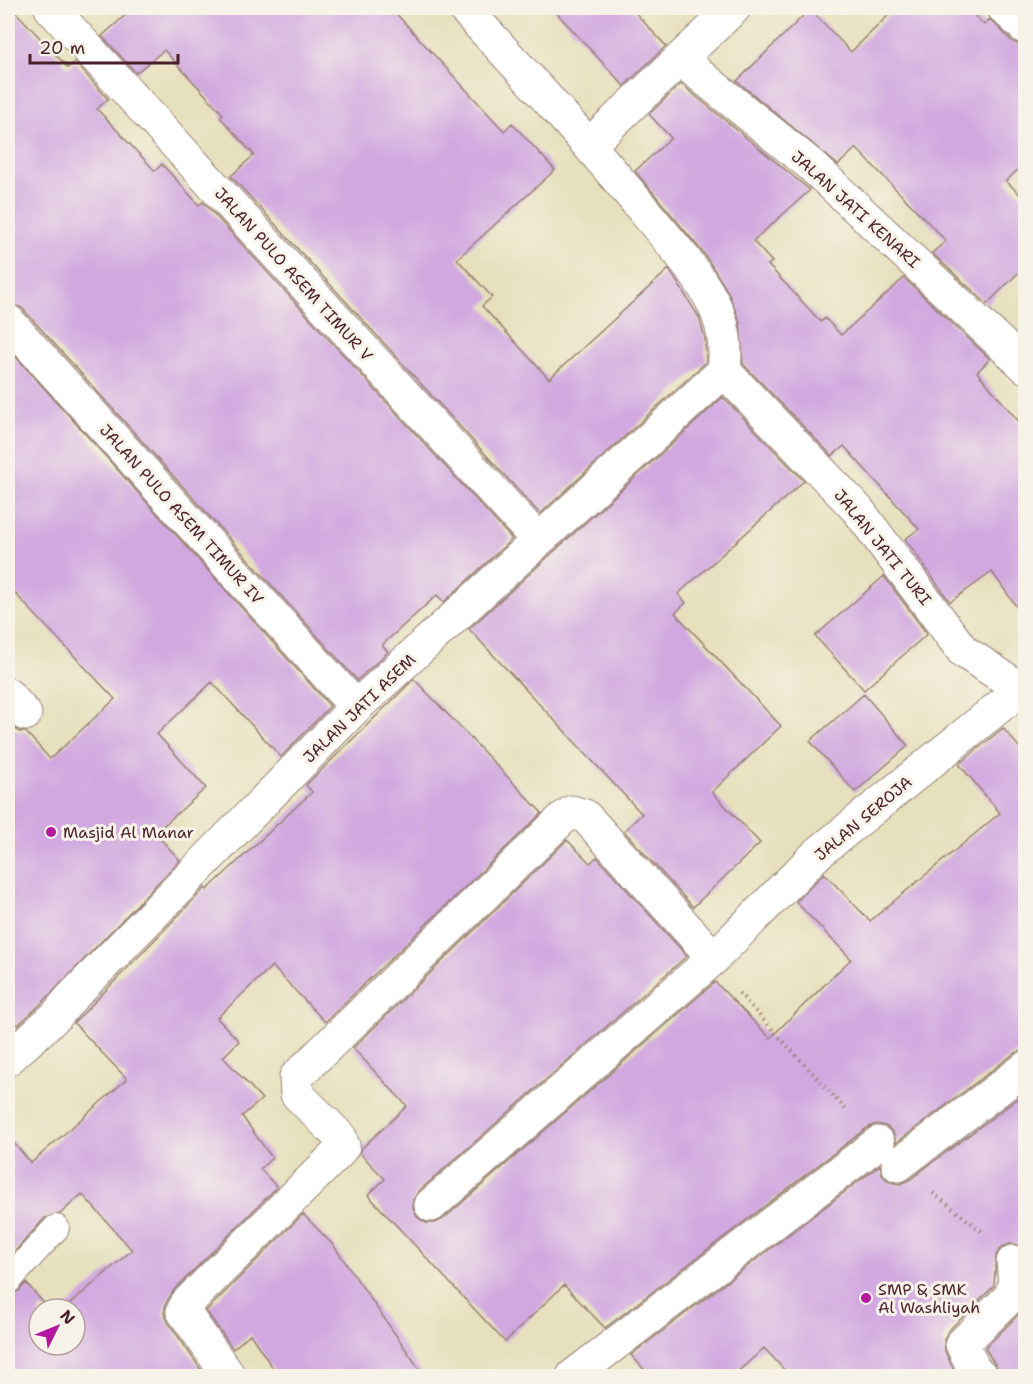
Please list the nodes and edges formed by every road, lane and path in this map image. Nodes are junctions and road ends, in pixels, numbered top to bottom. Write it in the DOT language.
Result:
graph roads {
  1 [pos="51,8"];
  2 [pos="464,8"];
  3 [pos="734,8"];
  4 [pos="1004,8"];
  5 [pos="1026,28"];
  6 [pos="680,59"];
  7 [pos="590,144"];
  8 [pos="8,321"];
  9 [pos="1026,367"];
  10 [pos="724,371"];
  11 [pos="538,540"];
  12 [pos="1023,689"];
  13 [pos="356,707"];
  14 [pos="714,958"];
  15 [pos="8,1059"];
  16 [pos="1026,1068"];
  17 [pos="431,1205"];
  18 [pos="56,1228"];
  19 [pos="1013,1262"];
  20 [pos="8,1281"];
  21 [pos="229,1377"];
  22 [pos="573,1377"];
  23 [pos="981,1377"];
  1 -- 11 [label="street, JALAN PULO ASEM TIMUR V"];
  2 -- 7 [label="street"];
  3 -- 6 [label="street"];
  4 -- 5 [label="street"];
  6 -- 7 [label="street"];
  6 -- 9 [label="street, JALAN JATI KENARI"];
  7 -- 10 [label="street"];
  8 -- 13 [label="street, JALAN PULO ASEM TIMUR IV"];
  10 -- 11 [label="street, JALAN JATI ASEM"];
  10 -- 12 [label="street, JALAN JATI TURI"];
  11 -- 13 [label="street, JALAN JATI ASEM"];
  12 -- 14 [label="street, JALAN SEROJA"];
  13 -- 15 [label="street, JALAN JATI ASEM"];
  14 -- 17 [label="street, JALAN SEROJA"];
  14 -- 21 [label="street"];
  16 -- 22 [label="street"];
  18 -- 20 [label="lane"];
  19 -- 23 [label="street"];
}
